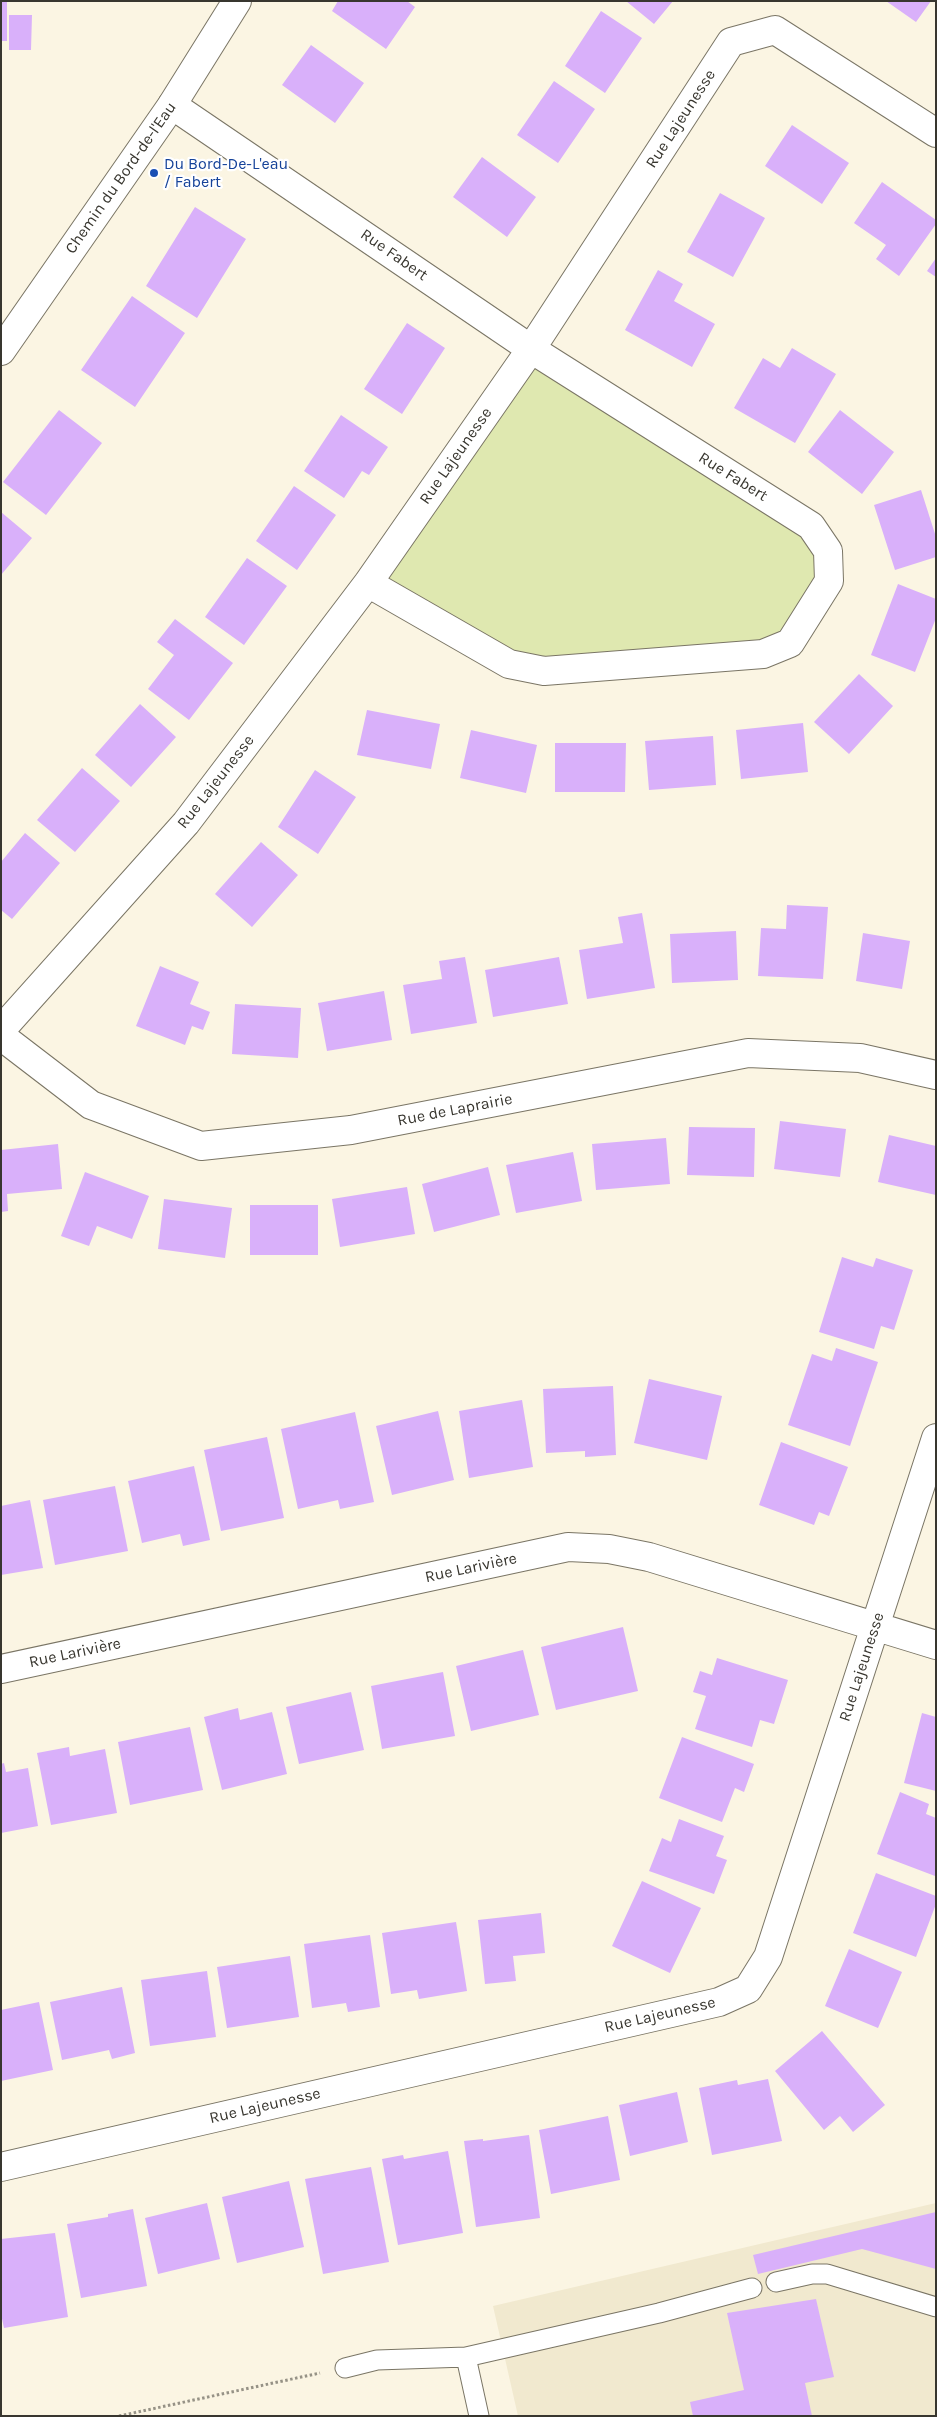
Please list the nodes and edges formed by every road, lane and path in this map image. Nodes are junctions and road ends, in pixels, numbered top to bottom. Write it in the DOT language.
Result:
graph roads {
  1 [pos="238,1"];
  2 [pos="172,105"];
  3 [pos="936,133"];
  4 [pos="531,349"];
  5 [pos="1,351"];
  6 [pos="368,582"];
  7 [pos="1,1030"];
  8 [pos="1,1036"];
  9 [pos="936,1075"];
  10 [pos="936,1438"];
  11 [pos="875,1625"];
  12 [pos="936,1645"];
  13 [pos="1,1668"];
  14 [pos="1,2167"];
  15 [pos="776,2282"];
  16 [pos="752,2288"];
  17 [pos="936,2306"];
  18 [pos="466,2357"];
  19 [pos="345,2368"];
  20 [pos="119,2416"];
  21 [pos="479,2416"];
  1 -- 2 [label="street, Chemin du Bord-de-l'Eau"];
  2 -- 4 [label="street, Rue Fabert"];
  2 -- 5 [label="street, Chemin du Bord-de-l'Eau"];
  3 -- 4 [label="street, Rue Lajeunesse"];
  4 -- 6 [label="street, Rue Lajeunesse"];
  4 -- 6 [label="street, Rue Fabert"];
  6 -- 7 [label="street, Rue Lajeunesse"];
  8 -- 9 [label="street, Rue de Laprairie"];
  10 -- 11 [label="street, Rue Lajeunesse"];
  11 -- 12 [label="street, Rue Larivière"];
  11 -- 13 [label="street, Rue Larivière"];
  11 -- 14 [label="street, Rue Lajeunesse"];
  15 -- 17 [label="lane"];
  16 -- 18 [label="lane"];
  18 -- 19 [label="lane"];
  18 -- 21 [label="lane"];
  19 -- 20 [label="path"];
}
